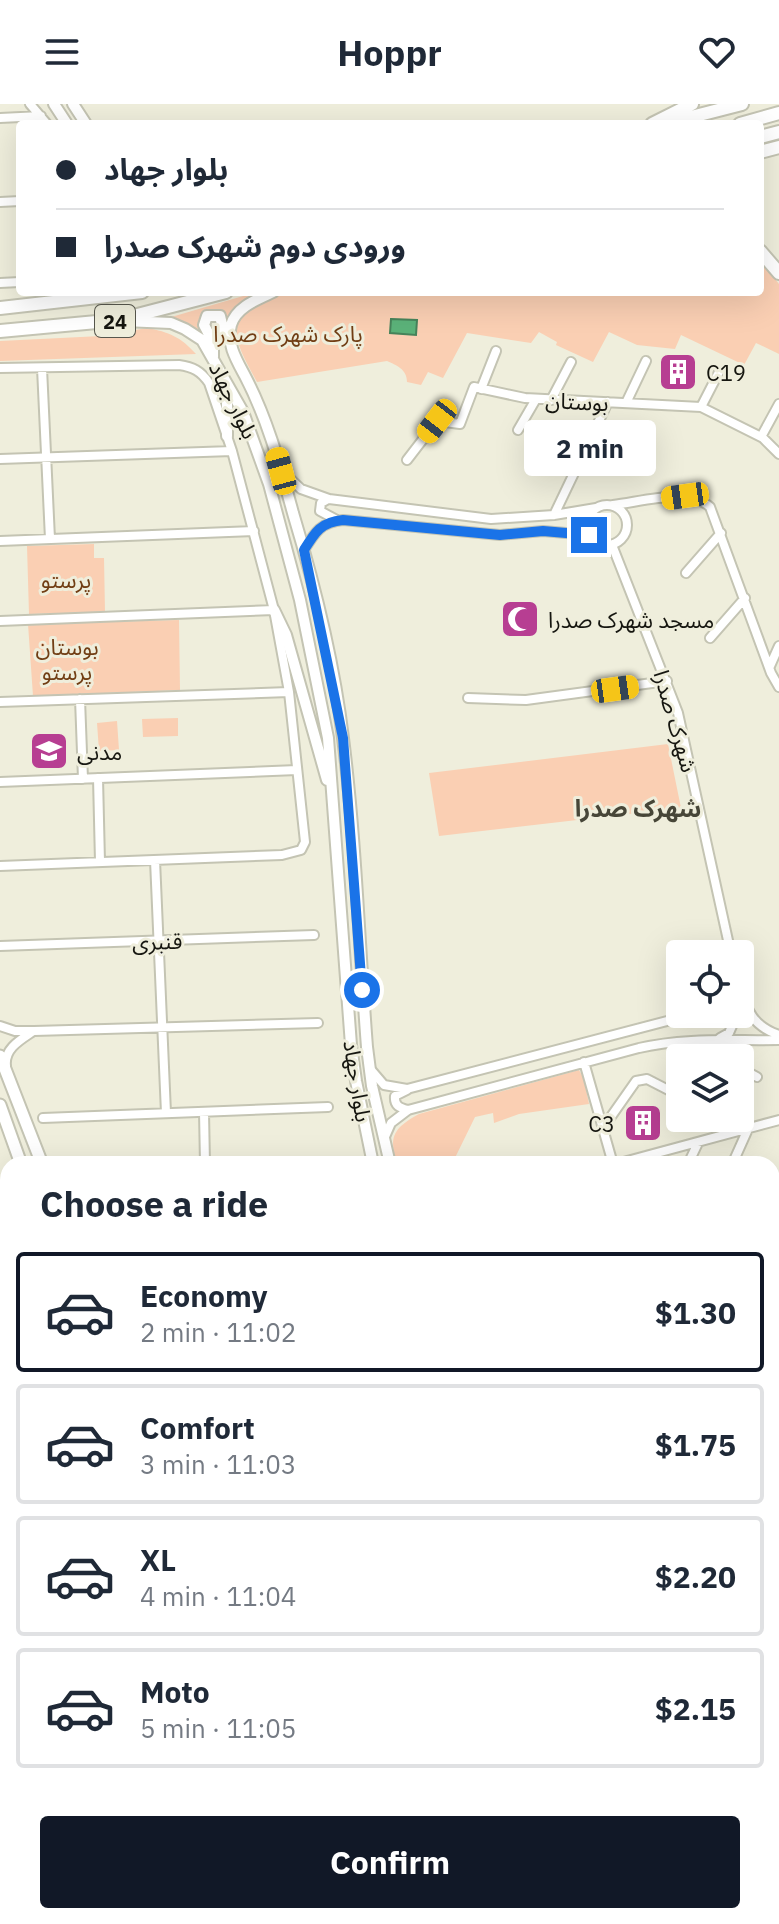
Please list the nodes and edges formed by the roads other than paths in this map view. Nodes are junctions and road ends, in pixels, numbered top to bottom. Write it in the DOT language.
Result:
graph roads {
  1 [pos="30,104"];
  2 [pos="692,104"];
  3 [pos="742,104"];
  4 [pos="779,113"];
  5 [pos="0,118"];
  6 [pos="44,120"];
  7 [pos="660,120"];
  8 [pos="680,120"];
  9 [pos="754,120"];
  10 [pos="764,256"];
  11 [pos="779,273"];
  12 [pos="102,296"];
  13 [pos="211,296"];
  14 [pos="265,296"];
  15 [pos="0,308"];
  16 [pos="118,320"];
  17 [pos="0,331"];
  18 [pos="496,351"];
  19 [pos="235,356"];
  20 [pos="213,357"];
  21 [pos="646,361"];
  22 [pos="571,362"];
  23 [pos="0,368"];
  24 [pos="42,368"];
  25 [pos="719,372"];
  26 [pos="227,384"];
  27 [pos="481,389"];
  28 [pos="536,399"];
  29 [pos="551,400"];
  30 [pos="608,402"];
  31 [pos="626,403"];
  32 [pos="779,404"];
  33 [pos="701,407"];
  34 [pos="518,430"];
  35 [pos="227,436"];
  36 [pos="761,437"];
  37 [pos="232,451"];
  38 [pos="779,454"];
  39 [pos="46,457"];
  40 [pos="0,459"];
  41 [pos="407,460"];
  42 [pos="281,471"];
  43 [pos="329,499"];
  44 [pos="613,505"];
  45 [pos="596,508"];
  46 [pos="554,515"];
  47 [pos="338,520"];
  48 [pos="254,531"];
  49 [pos="721,533"];
  50 [pos="589,535"];
  51 [pos="50,539"];
  52 [pos="0,541"];
  53 [pos="612,545"];
  54 [pos="304,550"];
  55 [pos="686,573"];
  56 [pos="745,598"];
  57 [pos="274,610"];
  58 [pos="0,621"];
  59 [pos="710,638"];
  60 [pos="779,646"];
  61 [pos="770,666"];
  62 [pos="667,681"];
  63 [pos="779,687"];
  64 [pos="289,692"];
  65 [pos="468,698"];
  66 [pos="80,699"];
  67 [pos="0,702"];
  68 [pos="297,770"];
  69 [pos="98,778"];
  70 [pos="83,779"];
  71 [pos="0,782"];
  72 [pos="334,803"];
  73 [pos="155,860"];
  74 [pos="100,862"];
  75 [pos="0,866"];
  76 [pos="314,935"];
  77 [pos="728,940"];
  78 [pos="158,941"];
  79 [pos="0,946"];
  80 [pos="666,1021"];
  81 [pos="754,1022"];
  82 [pos="318,1023"];
  83 [pos="0,1026"];
  84 [pos="162,1027"];
  85 [pos="731,1028"];
  86 [pos="34,1031"];
  87 [pos="779,1038"];
  88 [pos="720,1039"];
  89 [pos="0,1056"];
  90 [pos="584,1062"];
  91 [pos="369,1066"];
  92 [pos="7,1071"];
  93 [pos="754,1075"];
  94 [pos="757,1077"];
  95 [pos="407,1089"];
  96 [pos="666,1089"];
  97 [pos="0,1105"];
  98 [pos="328,1107"];
  99 [pos="408,1110"];
  100 [pos="204,1112"];
  101 [pos="166,1113"];
  102 [pos="43,1118"];
  103 [pos="779,1120"];
  104 [pos="754,1127"];
  105 [pos="603,1128"];
  106 [pos="737,1132"];
  107 [pos="747,1132"];
  108 [pos="384,1140"];
  109 [pos="698,1143"];
  110 [pos="18,1156"];
  111 [pos="39,1156"];
  112 [pos="205,1156"];
  113 [pos="371,1156"];
  114 [pos="388,1156"];
  115 [pos="612,1156"];
  116 [pos="655,1156"];
  117 [pos="692,1156"];
  118 [pos="736,1156"];
  1 -- 6 [label="street"];
  2 -- 7 [label="highway"];
  3 -- 8 [label="highway"];
  4 -- 9 [label="highway"];
  5 -- 6 [label="street"];
  10 -- 11 [label="highway"];
  12 -- 15 [label="highway, 24"];
  13 -- 16 [label="highway, 24"];
  14 -- 19 [label="street, بلوار جهاد"];
  16 -- 17 [label="highway, 24"];
  16 -- 20 [label="street, بلوار جهاد"];
  18 -- 27 [label="street"];
  19 -- 20 [label="street"];
  19 -- 42 [label="street, بلوار جهاد"];
  20 -- 26 [label="street, بلوار جهاد"];
  21 -- 31 [label="street"];
  22 -- 29 [label="street"];
  23 -- 24 [label="street"];
  24 -- 35 [label="street"];
  24 -- 39 [label="street"];
  25 -- 33 [label="street"];
  26 -- 35 [label="street"];
  26 -- 72 [label="street, بلوار جهاد"];
  27 -- 28 [label="street, بوستان"];
  27 -- 41 [label="street"];
  28 -- 29 [label="street, بوستان"];
  28 -- 34 [label="street"];
  29 -- 30 [label="street, بوستان"];
  30 -- 31 [label="street, بوستان"];
  30 -- 46 [label="street"];
  31 -- 33 [label="street, بوستان"];
  32 -- 36 [label="street"];
  33 -- 36 [label="street, بوستان"];
  35 -- 37 [label="street"];
  36 -- 38 [label="street, بوستان"];
  37 -- 39 [label="street"];
  37 -- 48 [label="street"];
  39 -- 40 [label="street"];
  39 -- 51 [label="street"];
  42 -- 43 [label="street"];
  42 -- 54 [label="street, بلوار جهاد"];
  43 -- 46 [label="street"];
  43 -- 47 [label="street"];
  44 -- 45 [label="street"];
  44 -- 49 [label="street"];
  44 -- 53 [label="street"];
  45 -- 46 [label="street"];
  45 -- 50 [label="street"];
  47 -- 50 [label="street"];
  47 -- 54 [label="street"];
  48 -- 51 [label="street"];
  48 -- 57 [label="street"];
  49 -- 55 [label="street"];
  49 -- 56 [label="street"];
  50 -- 53 [label="street"];
  51 -- 52 [label="street"];
  53 -- 62 [label="street, شهرک صدرا"];
  54 -- 91 [label="street, بلوار جهاد"];
  56 -- 59 [label="street"];
  56 -- 61 [label="street"];
  57 -- 58 [label="street"];
  57 -- 64 [label="street"];
  57 -- 72 [label="street"];
  60 -- 61 [label="street"];
  61 -- 63 [label="street"];
  62 -- 65 [label="street"];
  62 -- 77 [label="street, شهرک صدرا"];
  64 -- 66 [label="street"];
  64 -- 68 [label="street"];
  66 -- 67 [label="street"];
  66 -- 70 [label="street"];
  68 -- 69 [label="street"];
  68 -- 73 [label="street"];
  69 -- 70 [label="street"];
  69 -- 74 [label="street"];
  70 -- 71 [label="street"];
  72 -- 113 [label="street, بلوار جهاد"];
  73 -- 74 [label="street"];
  73 -- 78 [label="street"];
  74 -- 75 [label="street"];
  76 -- 78 [label="street, قنبری"];
  78 -- 79 [label="street, قنبری"];
  78 -- 84 [label="street"];
  80 -- 95 [label="street"];
  81 -- 87 [label="street"];
  82 -- 84 [label="street"];
  83 -- 86 [label="street"];
  84 -- 86 [label="street"];
  84 -- 101 [label="street"];
  85 -- 88 [label="street"];
  86 -- 92 [label="street"];
  87 -- 88 [label="street"];
  88 -- 90 [label="street"];
  89 -- 92 [label="main road"];
  90 -- 99 [label="street"];
  90 -- 105 [label="street"];
  91 -- 95 [label="street"];
  91 -- 108 [label="street, بلوار جهاد"];
  92 -- 111 [label="main road"];
  93 -- 94 [label="street"];
  95 -- 99 [label="street"];
  96 -- 105 [label="street"];
  97 -- 110 [label="main road"];
  98 -- 100 [label="street"];
  99 -- 108 [label="street"];
  100 -- 101 [label="street"];
  100 -- 112 [label="street"];
  101 -- 102 [label="street"];
  103 -- 104 [label="street"];
  105 -- 115 [label="street"];
  106 -- 109 [label="street"];
  107 -- 118 [label="street"];
  108 -- 114 [label="street, بلوار جهاد"];
  109 -- 116 [label="street"];
  109 -- 117 [label="street"];
}
